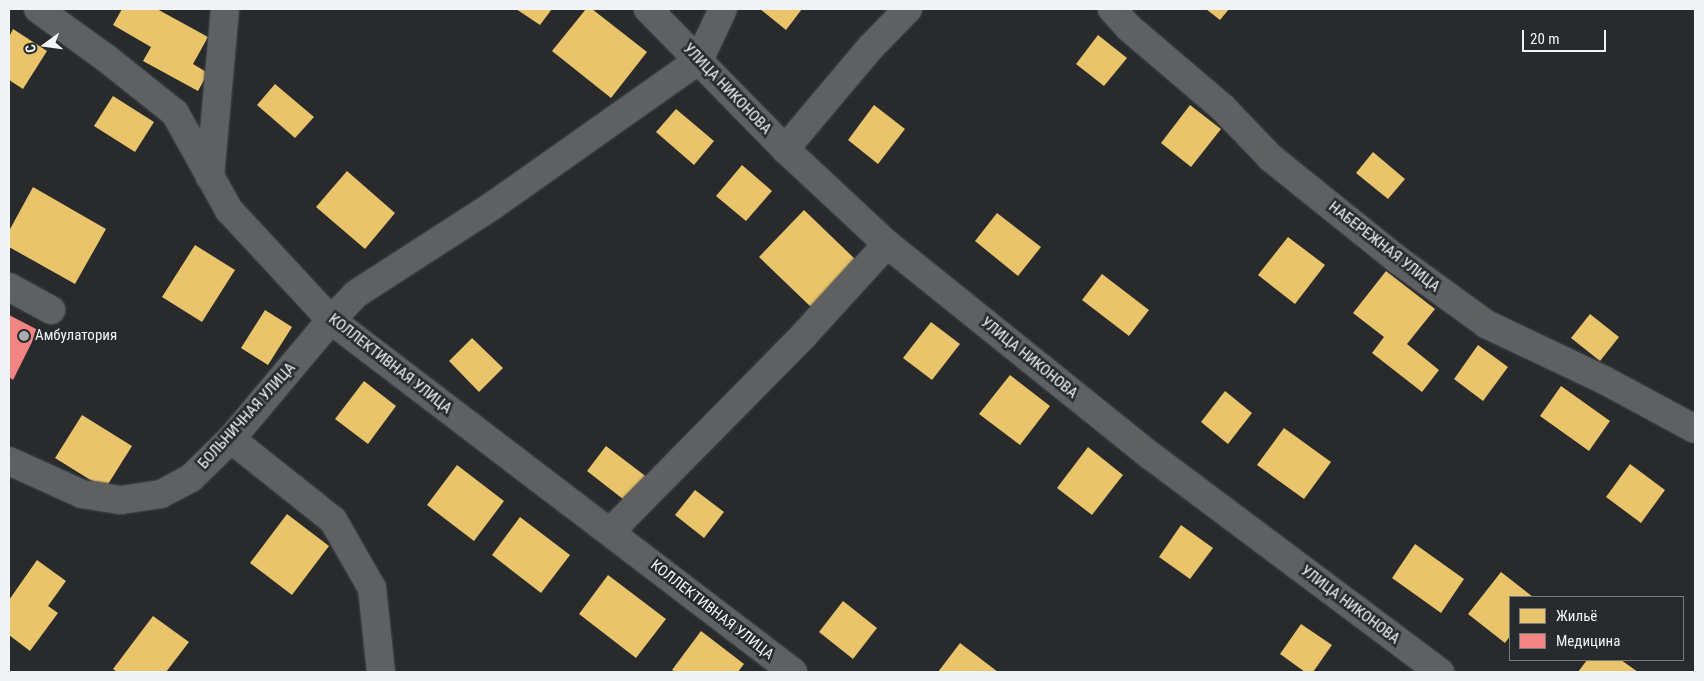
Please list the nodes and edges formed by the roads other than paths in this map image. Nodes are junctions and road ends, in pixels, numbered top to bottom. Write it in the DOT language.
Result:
graph roads {
  1 [pos="38,9"];
  2 [pos="225,9"];
  3 [pos="648,9"];
  4 [pos="723,9"];
  5 [pos="908,9"];
  6 [pos="1112,9"];
  7 [pos="699,60"];
  8 [pos="785,149"];
  9 [pos="210,177"];
  10 [pos="886,244"];
  11 [pos="9,287"];
  12 [pos="52,310"];
  13 [pos="331,320"];
  14 [pos="1695,430"];
  15 [pos="231,438"];
  16 [pos="9,462"];
  17 [pos="611,531"];
  18 [pos="381,672"];
  19 [pos="793,672"];
  20 [pos="1440,672"];
  1 -- 9 [label="street, КОЛЛЕКТИВНАЯ УЛИЦА"];
  2 -- 9 [label="street"];
  3 -- 7 [label="street, УЛИЦА НИКОНОВА"];
  4 -- 7 [label="street"];
  5 -- 8 [label="street"];
  6 -- 14 [label="street, НАБЕРЕЖНАЯ УЛИЦА"];
  7 -- 8 [label="street, УЛИЦА НИКОНОВА"];
  7 -- 13 [label="street, БОЛЬНИЧНАЯ УЛИЦА"];
  8 -- 10 [label="street, УЛИЦА НИКОНОВА"];
  9 -- 13 [label="street, КОЛЛЕКТИВНАЯ УЛИЦА"];
  10 -- 17 [label="street"];
  10 -- 20 [label="street, УЛИЦА НИКОНОВА"];
  11 -- 12 [label="street"];
  13 -- 15 [label="street, БОЛЬНИЧНАЯ УЛИЦА"];
  13 -- 17 [label="street, КОЛЛЕКТИВНАЯ УЛИЦА"];
  15 -- 16 [label="street, БОЛЬНИЧНАЯ УЛИЦА"];
  15 -- 18 [label="street"];
  17 -- 19 [label="street, КОЛЛЕКТИВНАЯ УЛИЦА"];
}
